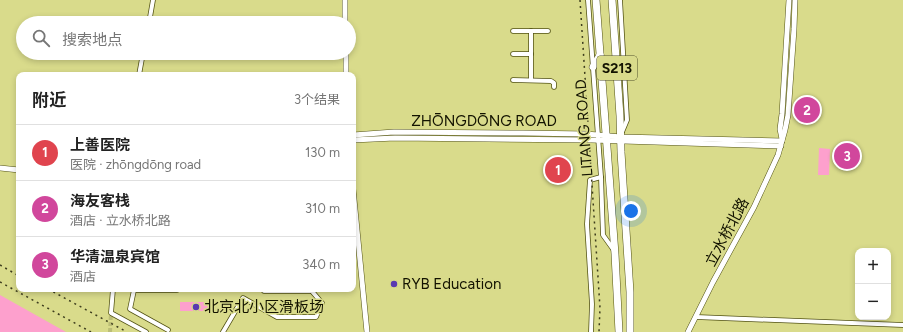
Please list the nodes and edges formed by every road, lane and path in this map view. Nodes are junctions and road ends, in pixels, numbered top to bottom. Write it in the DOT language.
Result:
graph roads {
  1 [pos="153,0"];
  2 [pos="345,0"];
  3 [pos="588,0"];
  4 [pos="596,0"];
  5 [pos="612,0"];
  6 [pos="620,0"];
  7 [pos="789,0"];
  8 [pos="795,0"];
  9 [pos="150,16"];
  10 [pos="345,16"];
  11 [pos="513,31"];
  12 [pos="531,31"];
  13 [pos="548,31"];
  14 [pos="513,54"];
  15 [pos="531,54"];
  16 [pos="600,55"];
  17 [pos="142,60"];
  18 [pos="346,60"];
  19 [pos="593,67"];
  20 [pos="140,72"];
  21 [pos="346,72"];
  22 [pos="513,80"];
  23 [pos="531,80"];
  24 [pos="554,87"];
  25 [pos="356,135"];
  26 [pos="598,137"];
  27 [pos="606,137"];
  28 [pos="621,139"];
  29 [pos="356,140"];
  30 [pos="781,144"];
  31 [pos="0,168"];
  32 [pos="16,170"];
  33 [pos="601,178"];
  34 [pos="356,220"];
  35 [pos="614,251"];
  36 [pos="113,292"];
  37 [pos="134,292"];
  38 [pos="313,292"];
  39 [pos="696,317"];
  40 [pos="903,325"];
  41 [pos="167,331"];
  42 [pos="146,332"];
  43 [pos="173,332"];
  44 [pos="223,332"];
  45 [pos="367,332"];
  46 [pos="590,332"];
  47 [pos="618,332"];
  48 [pos="630,332"];
  49 [pos="688,332"];
  1 -- 9 [label="street"];
  2 -- 10 [label="street"];
  3 -- 19 [label="street, LITANG ROAD / S213"];
  4 -- 16 [label="main road, LITANG ROAD / S213"];
  5 -- 28 [label="main road, S213"];
  6 -- 28 [label="street, S213"];
  7 -- 30 [label="street, 立水桥北路"];
  8 -- 30 [label="street, 立水桥北路"];
  11 -- 12 [label="street"];
  12 -- 13 [label="street"];
  12 -- 15 [label="street"];
  14 -- 15 [label="street"];
  15 -- 23 [label="street"];
  16 -- 19 [label="main road"];
  16 -- 27 [label="main road, LITANG ROAD / S213"];
  17 -- 20 [label="street"];
  18 -- 21 [label="street"];
  19 -- 26 [label="street, LITANG ROAD / S213"];
  22 -- 23 [label="street"];
  23 -- 24 [label="street"];
  25 -- 26 [label="street, ZHŌNGDŌNG ROAD"];
  26 -- 27 [label="street, ZHŌNGDŌNG ROAD"];
  26 -- 29 [label="street, ZHŌNGDŌNG ROAD"];
  26 -- 33 [label="street, LITANG ROAD / S213"];
  27 -- 28 [label="street, ZHŌNGDŌNG ROAD"];
  27 -- 35 [label="main road, LITANG ROAD / S213"];
  28 -- 30 [label="street, ZHŌNGDŌNG ROAD"];
  28 -- 48 [label="main road, S213"];
  30 -- 39 [label="street, 立水桥北路"];
  31 -- 32 [label="street"];
  33 -- 35 [label="street, LITANG ROAD / S213"];
  33 -- 46 [label="street"];
  34 -- 45 [label="street"];
  35 -- 47 [label="main road, LITANG ROAD / S213"];
  36 -- 42 [label="street"];
  37 -- 41 [label="street"];
  38 -- 44 [label="street"];
  39 -- 40 [label="street"];
  39 -- 49 [label="street, 立水桥北路"];
  41 -- 43 [label="street"];
}
